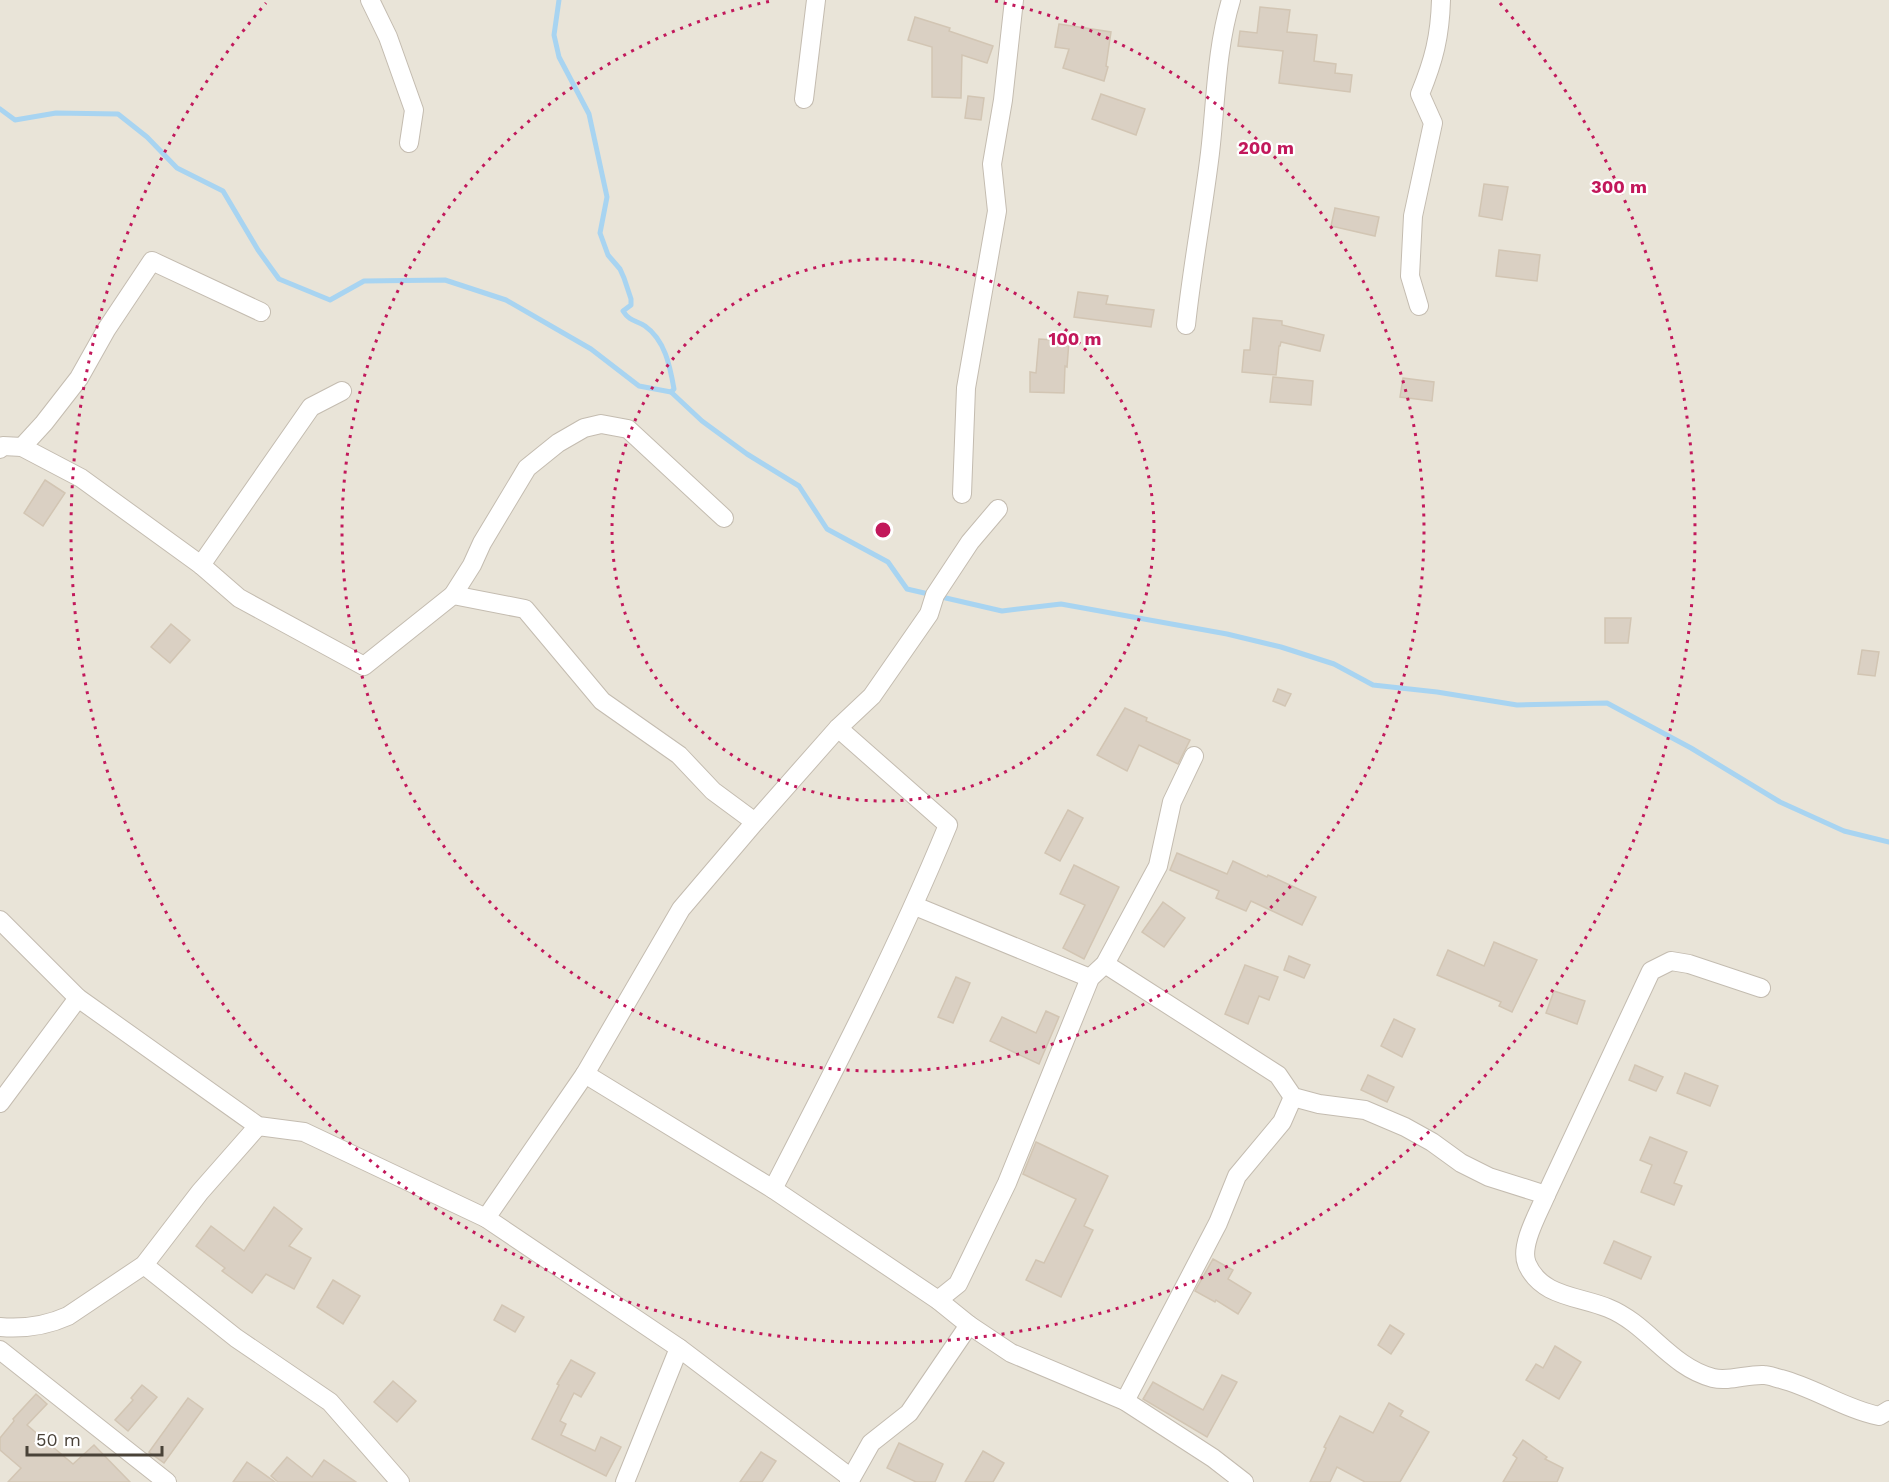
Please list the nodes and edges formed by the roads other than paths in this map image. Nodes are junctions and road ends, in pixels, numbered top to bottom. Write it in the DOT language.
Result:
graph roads {
  1 [pos="370,0"];
  2 [pos="816,0"];
  3 [pos="1014,0"];
  4 [pos="1231,0"];
  5 [pos="1441,0"];
  6 [pos="804,99"];
  7 [pos="409,143"];
  8 [pos="1419,306"];
  9 [pos="261,312"];
  10 [pos="1186,325"];
  11 [pos="342,391"];
  12 [pos="22,447"];
  13 [pos="0,449"];
  14 [pos="962,494"];
  15 [pos="998,509"];
  16 [pos="724,518"];
  17 [pos="201,565"];
  18 [pos="453,596"];
  19 [pos="838,728"];
  20 [pos="1194,756"];
  21 [pos="754,822"];
  22 [pos="915,906"];
  23 [pos="0,920"];
  24 [pos="1105,964"];
  25 [pos="1090,978"];
  26 [pos="1761,988"];
  27 [pos="78,998"];
  28 [pos="585,1074"];
  29 [pos="1293,1097"];
  30 [pos="0,1103"];
  31 [pos="258,1126"];
  32 [pos="773,1189"];
  33 [pos="1546,1195"];
  34 [pos="486,1218"];
  35 [pos="144,1265"];
  36 [pos="938,1300"];
  37 [pos="969,1325"];
  38 [pos="0,1328"];
  39 [pos="679,1348"];
  40 [pos="0,1350"];
  41 [pos="1125,1401"];
  42 [pos="1889,1410"];
  43 [pos="850,1480"];
  44 [pos="167,1482"];
  45 [pos="400,1482"];
  46 [pos="625,1482"];
  47 [pos="1244,1482"];
  1 -- 7 [label="street"];
  2 -- 6 [label="street"];
  3 -- 14 [label="street"];
  4 -- 10 [label="street"];
  5 -- 8 [label="street"];
  9 -- 12 [label="street"];
  11 -- 17 [label="street"];
  12 -- 13 [label="street"];
  12 -- 17 [label="street"];
  15 -- 19 [label="street"];
  16 -- 18 [label="street"];
  17 -- 18 [label="street"];
  18 -- 21 [label="street"];
  19 -- 21 [label="street"];
  19 -- 22 [label="street"];
  20 -- 24 [label="street"];
  21 -- 28 [label="street"];
  22 -- 25 [label="street"];
  22 -- 32 [label="street"];
  23 -- 27 [label="street"];
  24 -- 25 [label="street"];
  24 -- 29 [label="street"];
  25 -- 36 [label="street"];
  26 -- 33 [label="street"];
  27 -- 30 [label="street"];
  27 -- 31 [label="street"];
  28 -- 32 [label="street"];
  28 -- 34 [label="street"];
  29 -- 33 [label="street"];
  29 -- 41 [label="street"];
  31 -- 34 [label="street"];
  31 -- 35 [label="street"];
  32 -- 36 [label="street"];
  33 -- 42 [label="street"];
  34 -- 39 [label="street"];
  35 -- 38 [label="street"];
  35 -- 45 [label="street"];
  36 -- 37 [label="street"];
  37 -- 41 [label="street"];
  37 -- 43 [label="street"];
  39 -- 43 [label="street"];
  39 -- 46 [label="street"];
  40 -- 44 [label="street"];
  41 -- 47 [label="street"];
}
